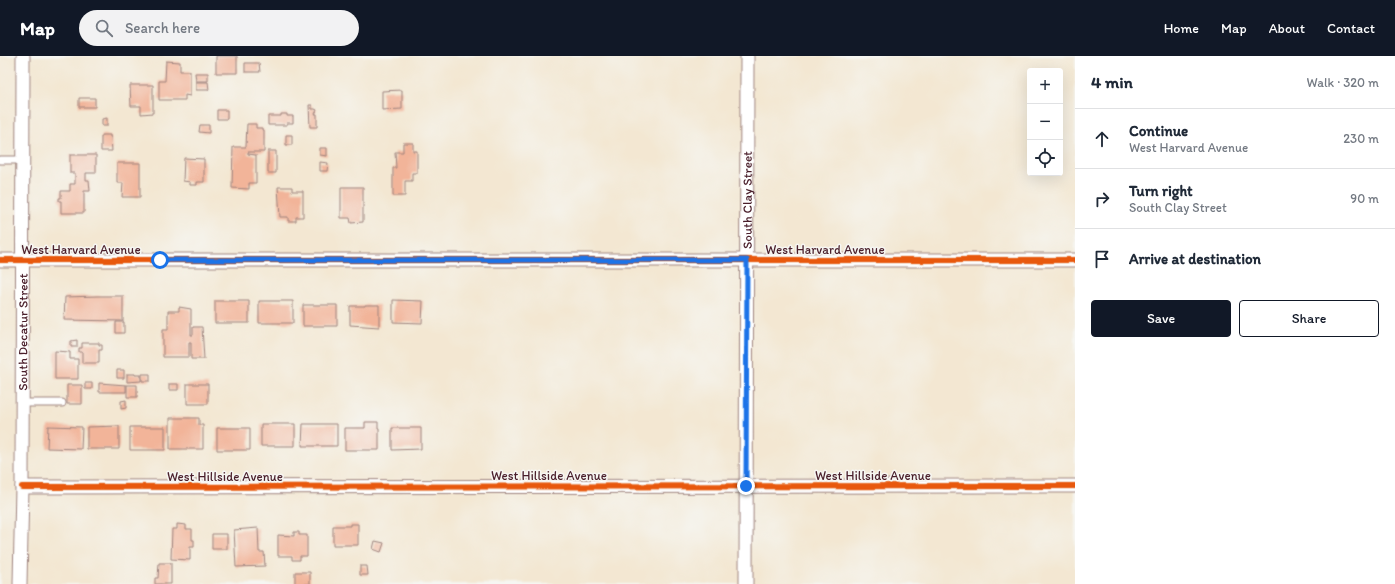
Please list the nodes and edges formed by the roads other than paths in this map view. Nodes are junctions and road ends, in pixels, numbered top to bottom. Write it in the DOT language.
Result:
graph roads {
  1 [pos="23,56"];
  2 [pos="747,56"];
  3 [pos="0,160"];
  4 [pos="23,160"];
  5 [pos="0,260"];
  6 [pos="23,260"];
  7 [pos="747,260"];
  8 [pos="1075,260"];
  9 [pos="23,403"];
  10 [pos="62,403"];
  11 [pos="746,486"];
  12 [pos="1075,486"];
  13 [pos="22,487"];
  14 [pos="20,584"];
  15 [pos="746,584"];
  1 -- 4 [label="street, South Decatur Street"];
  2 -- 7 [label="street, South Clay Street"];
  3 -- 4 [label="lane"];
  4 -- 6 [label="street, South Decatur Street"];
  5 -- 6 [label="street, West Harvard Avenue"];
  6 -- 7 [label="street, West Harvard Avenue"];
  6 -- 9 [label="street, South Decatur Street"];
  7 -- 8 [label="street, West Harvard Avenue"];
  7 -- 11 [label="street, South Clay Street"];
  9 -- 10 [label="lane"];
  9 -- 13 [label="street, South Decatur Street"];
  11 -- 12 [label="street, West Hillside Avenue"];
  11 -- 13 [label="street, West Hillside Avenue"];
  11 -- 15 [label="street, South Clay Street"];
  13 -- 14 [label="street, South Decatur Street"];
}
